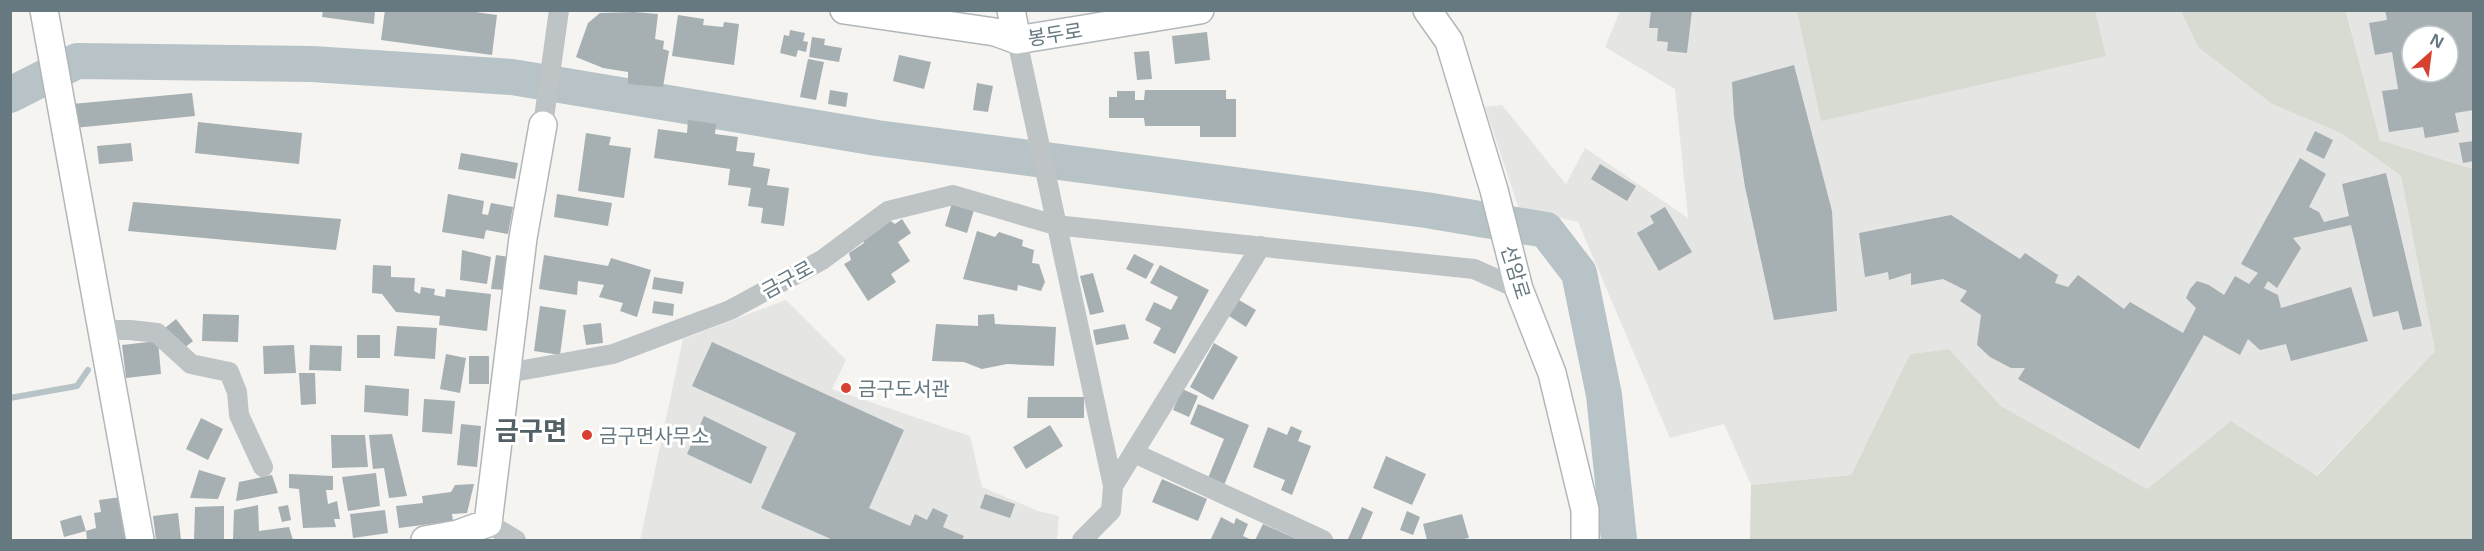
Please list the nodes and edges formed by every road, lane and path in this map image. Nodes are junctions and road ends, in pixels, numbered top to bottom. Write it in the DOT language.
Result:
graph roads {
  1 [pos="559,10"];
  2 [pos="844,10"];
  3 [pos="1011,10"];
  4 [pos="1200,10"];
  5 [pos="1427,10"];
  6 [pos="46,23"];
  7 [pos="1017,40"];
  8 [pos="543,125"];
  9 [pos="1055,219"];
  10 [pos="1261,246"];
  11 [pos="1517,279"];
  12 [pos="103,330"];
  13 [pos="508,373"];
  14 [pos="1134,453"];
  15 [pos="263,467"];
  16 [pos="1113,486"];
  17 [pos="488,523"];
  18 [pos="140,540"];
  19 [pos="424,540"];
  20 [pos="516,540"];
  21 [pos="1082,540"];
  22 [pos="1323,540"];
  23 [pos="1585,540"];
  1 -- 8 [label="street"];
  2 -- 7 [label="street"];
  3 -- 7 [label="street"];
  4 -- 7 [label="street, 봉두로"];
  5 -- 11 [label="street, 선암로"];
  6 -- 12 [label="street"];
  7 -- 9 [label="street"];
  8 -- 13 [label="street"];
  9 -- 10 [label="street, 금구로"];
  9 -- 13 [label="street, 금구로"];
  9 -- 16 [label="street"];
  10 -- 11 [label="street, 금구로"];
  10 -- 14 [label="street"];
  11 -- 23 [label="street, 선암로"];
  12 -- 15 [label="street"];
  12 -- 18 [label="street"];
  13 -- 17 [label="street"];
  14 -- 16 [label="street"];
  14 -- 22 [label="street"];
  16 -- 21 [label="street"];
  17 -- 19 [label="street"];
  17 -- 20 [label="street"];
}
